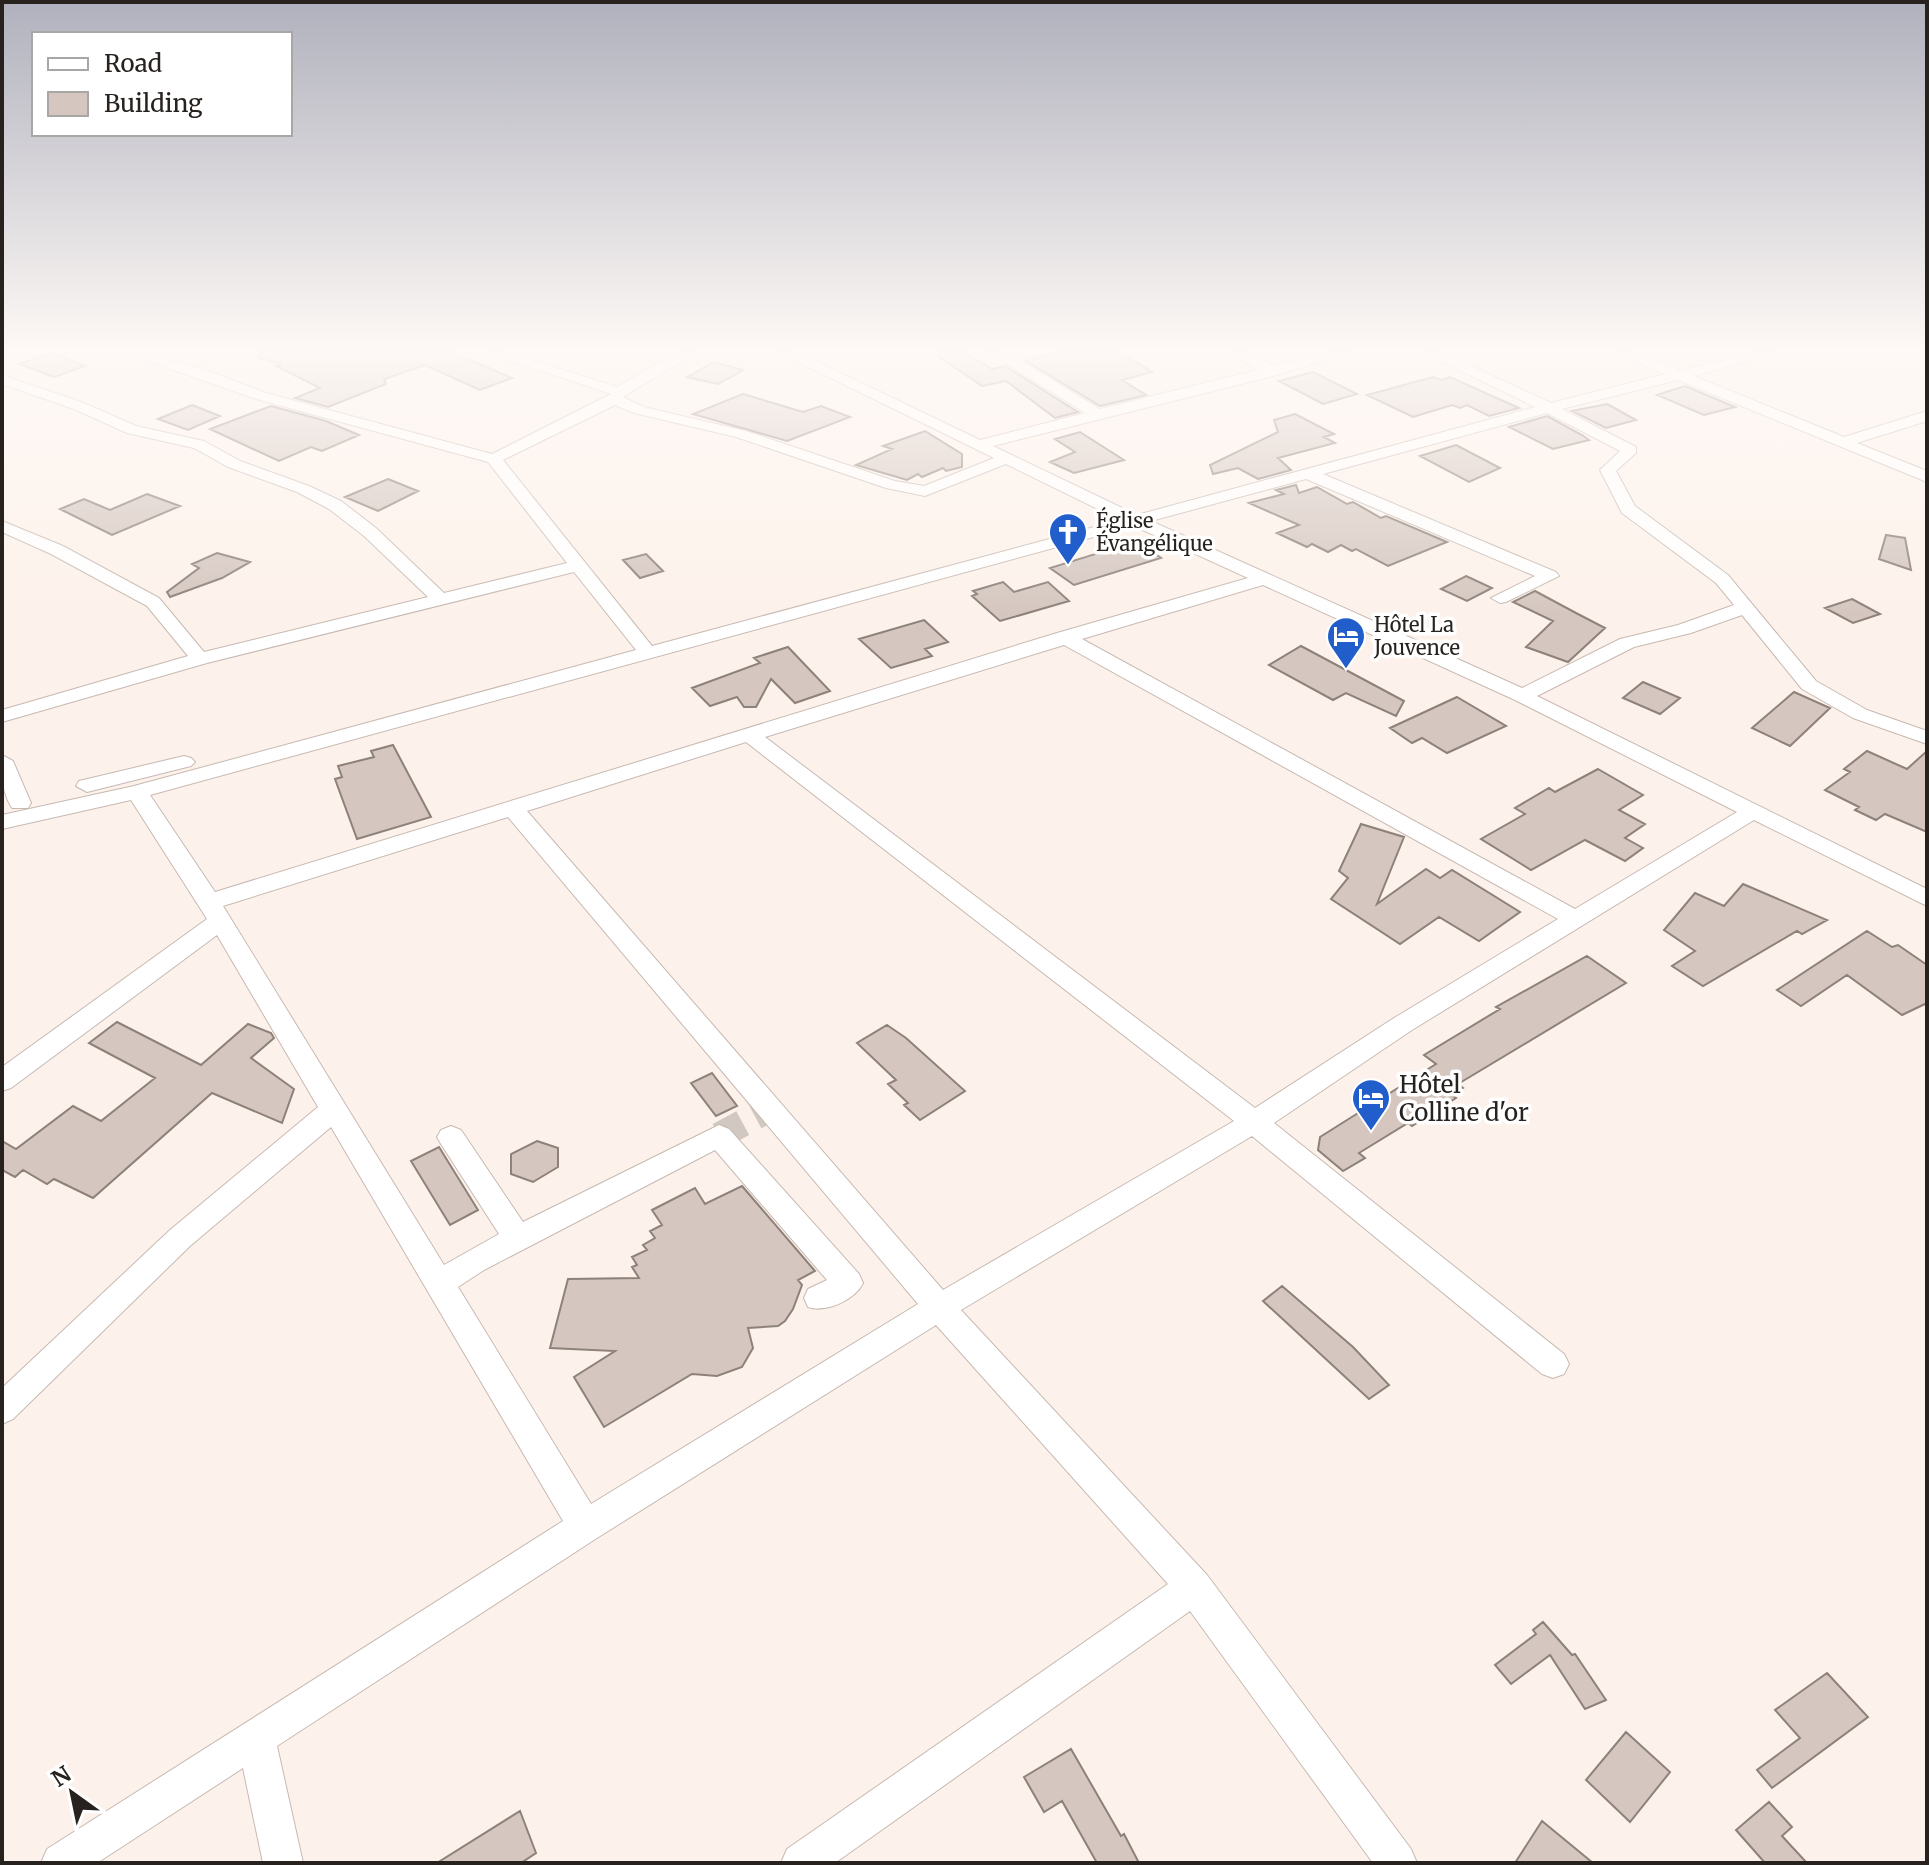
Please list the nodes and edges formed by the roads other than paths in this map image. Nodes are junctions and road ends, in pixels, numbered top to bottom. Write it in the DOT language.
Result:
graph roads {
  1 [pos="175,439"];
  2 [pos="420,439"];
  3 [pos="533,439"];
  4 [pos="756,439"];
  5 [pos="966,439"];
  6 [pos="1001,439"];
  7 [pos="1439,439"];
  8 [pos="1609,439"];
  9 [pos="1837,439"];
  10 [pos="1853,439"];
  11 [pos="1844,442"];
  12 [pos="978,445"];
  13 [pos="494,459"];
  14 [pos="1006,459"];
  15 [pos="1311,475"];
  16 [pos="1927,477"];
  17 [pos="1125,515"];
  18 [pos="2,526"];
  19 [pos="576,566"];
  20 [pos="1264,579"];
  21 [pos="1500,598"];
  22 [pos="440,599"];
  23 [pos="1746,607"];
  24 [pos="1064,637"];
  25 [pos="643,647"];
  26 [pos="200,659"];
  27 [pos="1522,696"];
  28 [pos="2,716"];
  29 [pos="751,736"];
  30 [pos="1927,738"];
  31 [pos="2,761"];
  32 [pos="137,792"];
  33 [pos="11,806"];
  34 [pos="513,809"];
  35 [pos="1752,812"];
  36 [pos="2,822"];
  37 [pos="1927,898"];
  38 [pos="214,911"];
  39 [pos="1576,919"];
  40 [pos="2,1081"];
  41 [pos="333,1110"];
  42 [pos="1254,1122"];
  43 [pos="451,1137"];
  44 [pos="518,1239"];
  45 [pos="439,1284"];
  46 [pos="819,1298"];
  47 [pos="939,1307"];
  48 [pos="1553,1364"];
  49 [pos="2,1409"];
  50 [pos="585,1526"];
  51 [pos="1194,1587"];
  52 [pos="256,1739"];
  53 [pos="824,1856"];
  54 [pos="61,1863"];
  55 [pos="283,1863"];
  56 [pos="1397,1863"];
  1 -- 22 [label="street"];
  2 -- 13 [label="street"];
  3 -- 13 [label="street"];
  4 -- 14 [label="street"];
  5 -- 12 [label="street"];
  6 -- 12 [label="street"];
  7 -- 15 [label="street"];
  8 -- 23 [label="street"];
  9 -- 11 [label="street"];
  10 -- 11 [label="street"];
  11 -- 16 [label="street"];
  12 -- 14 [label="street"];
  13 -- 19 [label="street"];
  14 -- 17 [label="street"];
  15 -- 17 [label="street"];
  15 -- 21 [label="street"];
  17 -- 20 [label="street"];
  17 -- 25 [label="street"];
  17 -- 32 [label="street"];
  18 -- 26 [label="street"];
  19 -- 22 [label="street"];
  19 -- 25 [label="street"];
  20 -- 24 [label="street"];
  20 -- 27 [label="street"];
  22 -- 26 [label="street"];
  23 -- 27 [label="street"];
  23 -- 30 [label="street"];
  24 -- 29 [label="street"];
  24 -- 39 [label="street"];
  25 -- 33 [label="street"];
  26 -- 28 [label="street"];
  27 -- 35 [label="street"];
  29 -- 34 [label="street"];
  29 -- 42 [label="street"];
  31 -- 33 [label="street"];
  32 -- 36 [label="street"];
  32 -- 38 [label="street"];
  34 -- 38 [label="street"];
  34 -- 47 [label="street"];
  35 -- 37 [label="street"];
  35 -- 39 [label="street"];
  38 -- 40 [label="street"];
  38 -- 41 [label="street"];
  39 -- 42 [label="street"];
  41 -- 45 [label="street"];
  41 -- 49 [label="street"];
  42 -- 47 [label="street"];
  42 -- 48 [label="street"];
  43 -- 44 [label="street"];
  44 -- 45 [label="street"];
  44 -- 46 [label="street"];
  45 -- 50 [label="street"];
  47 -- 50 [label="street"];
  47 -- 51 [label="street"];
  50 -- 52 [label="street"];
  51 -- 53 [label="street"];
  51 -- 56 [label="street"];
  52 -- 54 [label="street"];
  52 -- 55 [label="street"];
}
